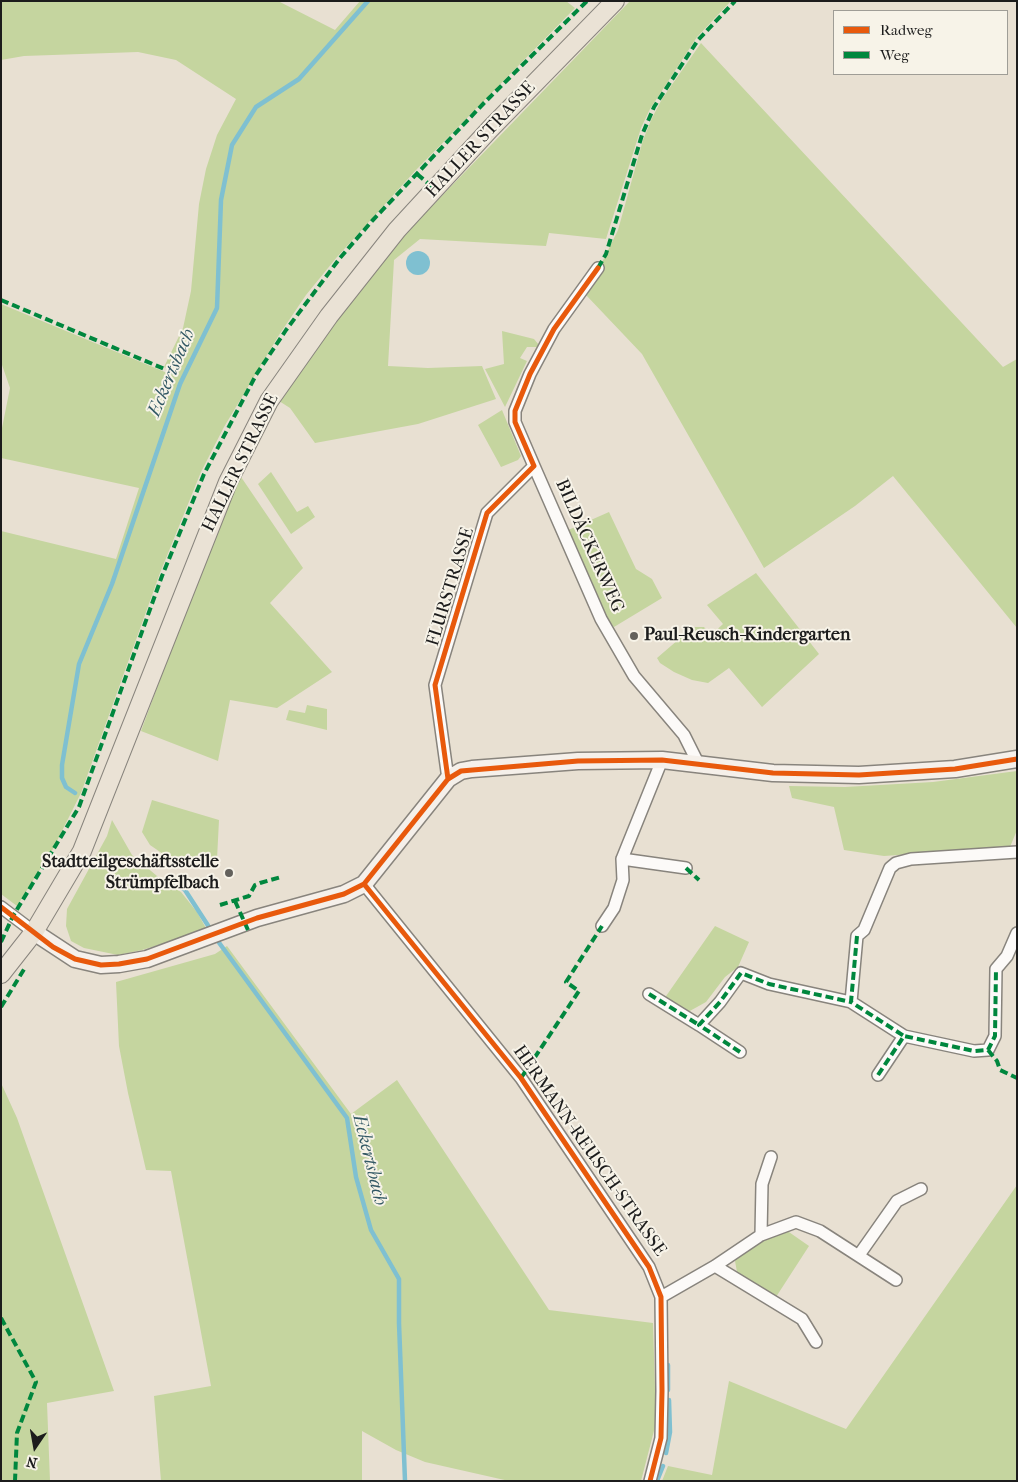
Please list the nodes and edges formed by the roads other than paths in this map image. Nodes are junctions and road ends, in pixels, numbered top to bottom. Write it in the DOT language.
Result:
graph roads {
  1 [pos="615,1"];
  2 [pos="598,268"];
  3 [pos="534,466"];
  4 [pos="1017,759"];
  5 [pos="662,760"];
  6 [pos="698,763"];
  7 [pos="448,779"];
  8 [pos="1017,852"];
  9 [pos="622,859"];
  10 [pos="686,868"];
  11 [pos="364,884"];
  12 [pos="1,907"];
  13 [pos="602,926"];
  14 [pos="34,932"];
  15 [pos="1017,933"];
  16 [pos="1,974"];
  17 [pos="649,994"];
  18 [pos="851,1002"];
  19 [pos="699,1024"];
  20 [pos="904,1036"];
  21 [pos="740,1052"];
  22 [pos="878,1075"];
  23 [pos="770,1157"];
  24 [pos="921,1189"];
  25 [pos="761,1235"];
  26 [pos="859,1255"];
  27 [pos="715,1266"];
  28 [pos="896,1280"];
  29 [pos="661,1297"];
  30 [pos="816,1342"];
  31 [pos="650,1481"];
  1 -- 14 [label="main road, HALLER STRASSE"];
  2 -- 3 [label="street"];
  3 -- 6 [label="street, BILDÄCKERWEG"];
  3 -- 7 [label="street, FLURSTRASSE"];
  4 -- 6 [label="street"];
  5 -- 6 [label="street"];
  5 -- 7 [label="street"];
  5 -- 9 [label="street"];
  7 -- 11 [label="street"];
  8 -- 18 [label="street"];
  9 -- 10 [label="street"];
  9 -- 13 [label="street"];
  11 -- 14 [label="street"];
  11 -- 29 [label="street, HERMANN-REUSCH-STRASSE"];
  12 -- 14 [label="street"];
  14 -- 16 [label="main road, HALLER STRASSE"];
  15 -- 20 [label="street"];
  17 -- 19 [label="street"];
  18 -- 19 [label="street"];
  18 -- 20 [label="street"];
  19 -- 21 [label="street"];
  20 -- 22 [label="street"];
  23 -- 25 [label="street"];
  24 -- 26 [label="street"];
  25 -- 26 [label="street"];
  25 -- 27 [label="street"];
  26 -- 28 [label="street"];
  27 -- 29 [label="street"];
  27 -- 30 [label="street"];
  29 -- 31 [label="street, HERMANN-REUSCH-STRASSE"];
}
